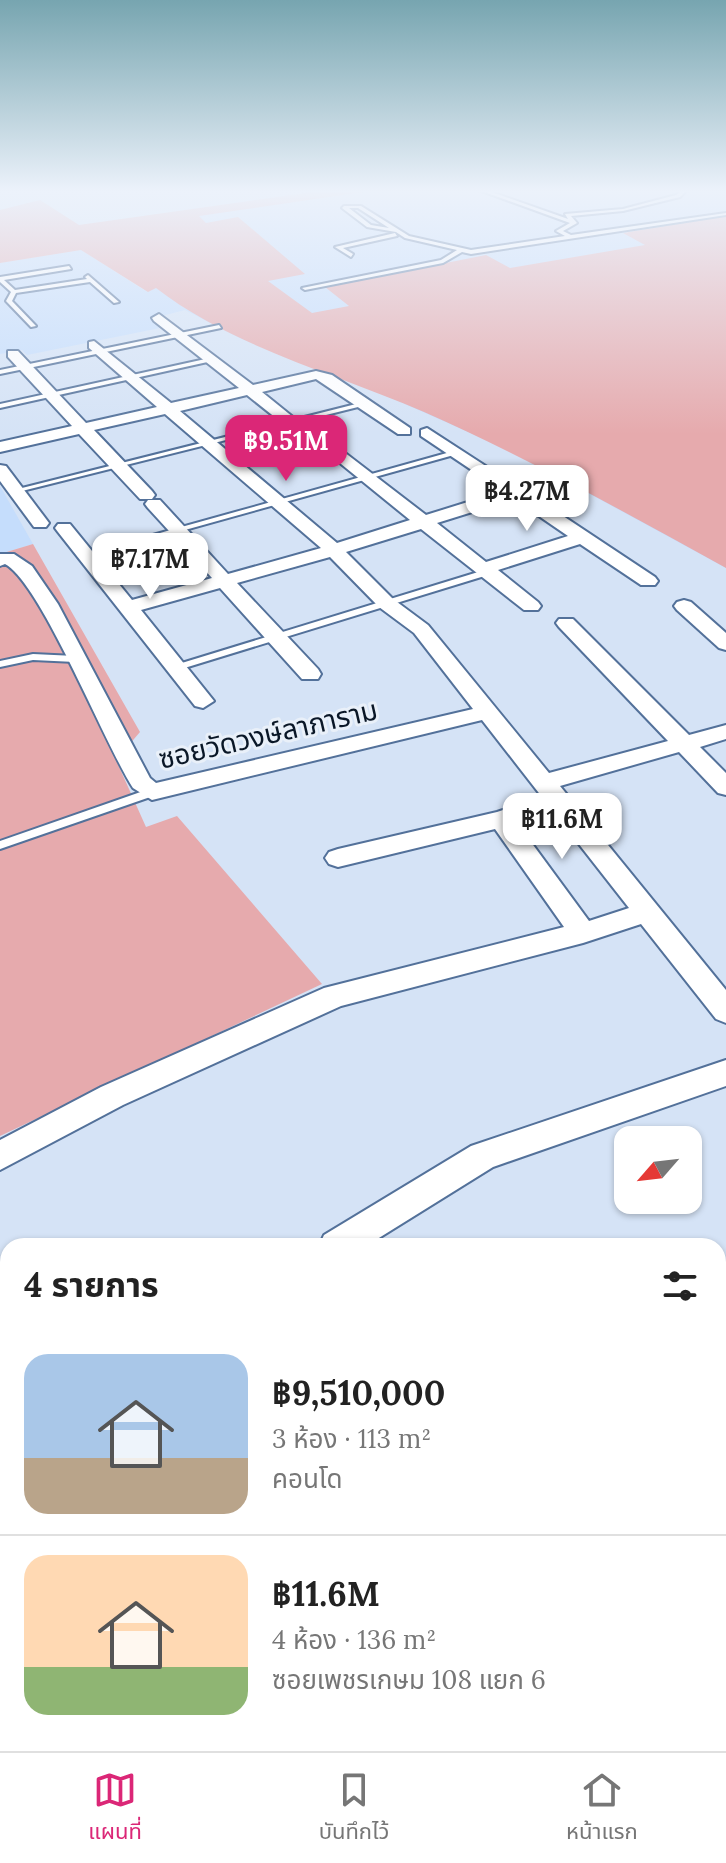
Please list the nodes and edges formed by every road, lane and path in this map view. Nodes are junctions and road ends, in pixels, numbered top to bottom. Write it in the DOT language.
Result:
graph roads {
  1 [pos="52,271"];
  2 [pos="393,271"];
  3 [pos="84,273"];
  4 [pos="0,279"];
  5 [pos="92,280"];
  6 [pos="305,288"];
  7 [pos="12,294"];
  8 [pos="0,298"];
  9 [pos="116,302"];
  10 [pos="159,318"];
  11 [pos="33,326"];
  12 [pos="219,327"];
  13 [pos="177,335"];
  14 [pos="97,348"];
  15 [pos="13,354"];
  16 [pos="210,360"];
  17 [pos="25,367"];
  18 [pos="0,372"];
  19 [pos="130,377"];
  20 [pos="250,390"];
  21 [pos="50,395"];
  22 [pos="364,404"];
  23 [pos="0,406"];
  24 [pos="166,408"];
  25 [pos="290,422"];
  26 [pos="83,428"];
  27 [pos="404,431"];
  28 [pos="427,433"];
  29 [pos="207,443"];
  30 [pos="0,447"];
  31 [pos="457,453"];
  32 [pos="117,465"];
  33 [pos="0,470"];
  34 [pos="367,477"];
  35 [pos="560,479"];
  36 [pos="18,490"];
  37 [pos="518,493"];
  38 [pos="278,503"];
  39 [pos="422,521"];
  40 [pos="40,523"];
  41 [pos="64,528"];
  42 [pos="178,530"];
  43 [pos="583,537"];
  44 [pos="334,550"];
  45 [pos="85,555"];
  46 [pos="0,560"];
  47 [pos="486,570"];
  48 [pos="224,579"];
  49 [pos="648,581"];
  50 [pos="386,603"];
  51 [pos="531,606"];
  52 [pos="684,606"];
  53 [pos="127,608"];
  54 [pos="566,623"];
  55 [pos="275,635"];
  56 [pos="726,644"];
  57 [pos="75,659"];
  58 [pos="0,664"];
  59 [pos="175,668"];
  60 [pos="310,674"];
  61 [pos="203,701"];
  62 [pos="489,712"];
  63 [pos="726,732"];
  64 [pos="684,744"];
  65 [pos="726,787"];
  66 [pos="553,791"];
  67 [pos="152,792"];
  68 [pos="501,819"];
  69 [pos="0,845"];
  70 [pos="338,858"];
  71 [pos="647,912"];
  72 [pos="583,933"];
  73 [pos="726,1011"];
  74 [pos="726,1073"];
  75 [pos="0,1156"];
  76 [pos="349,1238"];
  1 -- 4 [label="lane"];
  2 -- 6 [label="lane"];
  3 -- 5 [label="lane"];
  4 -- 7 [label="lane"];
  5 -- 7 [label="lane"];
  5 -- 9 [label="lane"];
  7 -- 8 [label="lane"];
  7 -- 11 [label="lane"];
  10 -- 13 [label="street"];
  12 -- 13 [label="lane"];
  13 -- 14 [label="lane"];
  13 -- 16 [label="street"];
  14 -- 17 [label="lane"];
  14 -- 19 [label="street"];
  15 -- 17 [label="street"];
  16 -- 19 [label="lane"];
  16 -- 20 [label="street"];
  17 -- 18 [label="lane"];
  17 -- 21 [label="street"];
  19 -- 21 [label="lane"];
  19 -- 24 [label="street"];
  20 -- 22 [label="street"];
  20 -- 24 [label="street"];
  20 -- 25 [label="street"];
  21 -- 23 [label="lane"];
  21 -- 26 [label="street"];
  22 -- 25 [label="lane"];
  22 -- 27 [label="street"];
  24 -- 26 [label="street"];
  24 -- 29 [label="street"];
  25 -- 29 [label="lane"];
  25 -- 34 [label="street"];
  26 -- 30 [label="street"];
  26 -- 32 [label="street"];
  28 -- 31 [label="street"];
  29 -- 32 [label="lane"];
  29 -- 38 [label="street"];
  31 -- 34 [label="lane"];
  31 -- 37 [label="street"];
  32 -- 36 [label="lane"];
  32 -- 42 [label="street"];
  33 -- 36 [label="street"];
  34 -- 38 [label="lane"];
  34 -- 39 [label="street"];
  35 -- 37 [label="street"];
  36 -- 40 [label="street"];
  37 -- 39 [label="street"];
  37 -- 43 [label="street"];
  38 -- 42 [label="lane"];
  38 -- 44 [label="street"];
  39 -- 44 [label="street"];
  39 -- 47 [label="street"];
  41 -- 45 [label="street"];
  42 -- 45 [label="lane"];
  42 -- 48 [label="street"];
  43 -- 47 [label="street"];
  43 -- 49 [label="street"];
  44 -- 48 [label="street"];
  44 -- 50 [label="street"];
  45 -- 53 [label="street"];
  46 -- 57 [label="street, ซอยวัดวงษ์ลาภาราม"];
  47 -- 50 [label="lane"];
  47 -- 51 [label="street"];
  48 -- 53 [label="street"];
  48 -- 55 [label="street"];
  50 -- 55 [label="lane"];
  50 -- 62 [label="street"];
  52 -- 56 [label="street"];
  53 -- 59 [label="street"];
  54 -- 64 [label="street"];
  55 -- 59 [label="lane"];
  55 -- 60 [label="street"];
  57 -- 58 [label="lane"];
  57 -- 67 [label="street, ซอยวัดวงษ์ลาภาราม"];
  59 -- 61 [label="street"];
  62 -- 66 [label="street"];
  62 -- 67 [label="street, ซอยวัดวงษ์ลาภาราม"];
  63 -- 64 [label="street"];
  64 -- 65 [label="street"];
  64 -- 66 [label="street"];
  66 -- 68 [label="street"];
  66 -- 71 [label="street"];
  67 -- 69 [label="lane"];
  68 -- 70 [label="street"];
  68 -- 72 [label="street"];
  71 -- 72 [label="street"];
  71 -- 73 [label="street"];
  72 -- 75 [label="street"];
  74 -- 76 [label="street"];
}
